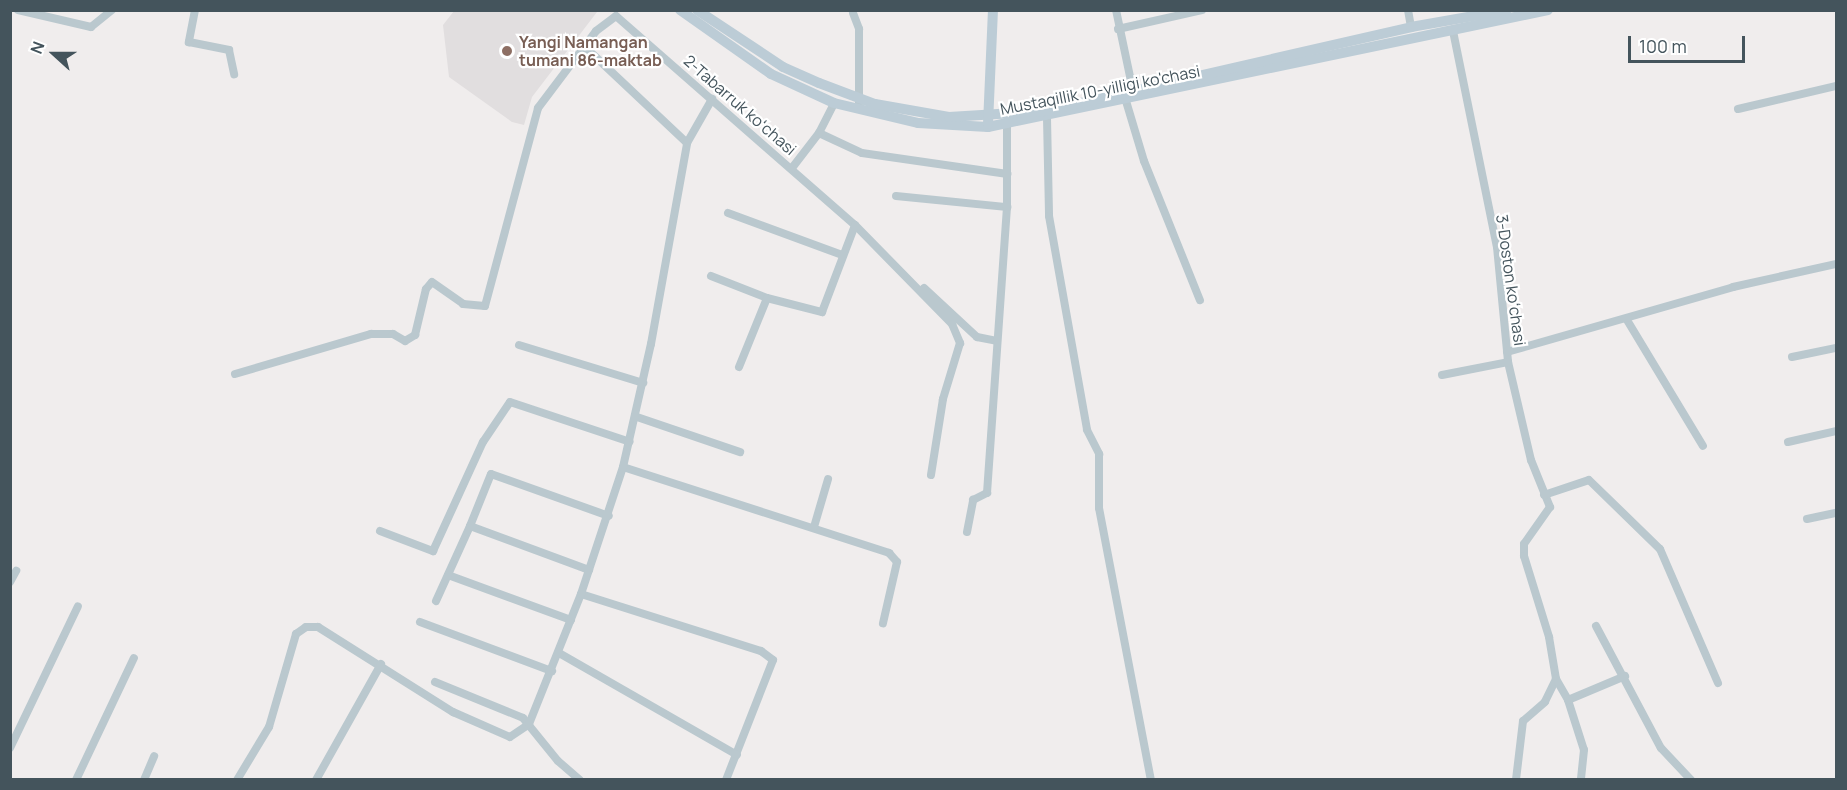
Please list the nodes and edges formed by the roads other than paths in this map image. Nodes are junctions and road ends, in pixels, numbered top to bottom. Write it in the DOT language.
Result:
graph roads {
  1 [pos="18,10"];
  2 [pos="112,10"];
  3 [pos="195,10"];
  4 [pos="680,10"];
  5 [pos="697,10"];
  6 [pos="993,10"];
  7 [pos="1116,10"];
  8 [pos="1202,10"];
  9 [pos="1408,10"];
  10 [pos="1507,10"];
  11 [pos="1548,10"];
  12 [pos="615,13"];
  13 [pos="854,13"];
  14 [pos="1411,27"];
  15 [pos="1118,29"];
  16 [pos="1453,31"];
  17 [pos="584,46"];
  18 [pos="234,74"];
  19 [pos="1836,86"];
  20 [pos="1130,96"];
  21 [pos="712,99"];
  22 [pos="834,103"];
  23 [pos="859,105"];
  24 [pos="1738,109"];
  25 [pos="1047,118"];
  26 [pos="1007,121"];
  27 [pos="988,122"];
  28 [pos="819,133"];
  29 [pos="687,143"];
  30 [pos="792,168"];
  31 [pos="1007,174"];
  32 [pos="896,196"];
  33 [pos="1006,207"];
  34 [pos="728,213"];
  35 [pos="855,225"];
  36 [pos="867,240"];
  37 [pos="842,255"];
  38 [pos="1836,264"];
  39 [pos="711,276"];
  40 [pos="767,298"];
  41 [pos="1200,300"];
  42 [pos="1627,320"];
  43 [pos="997,341"];
  44 [pos="519,345"];
  45 [pos="1836,348"];
  46 [pos="1507,352"];
  47 [pos="1792,357"];
  48 [pos="1509,362"];
  49 [pos="740,367"];
  50 [pos="235,374"];
  51 [pos="1442,375"];
  52 [pos="643,383"];
  53 [pos="637,417"];
  54 [pos="1836,431"];
  55 [pos="630,442"];
  56 [pos="1788,442"];
  57 [pos="1703,446"];
  58 [pos="740,452"];
  59 [pos="623,467"];
  60 [pos="931,475"];
  61 [pos="828,479"];
  62 [pos="1544,495"];
  63 [pos="1836,513"];
  64 [pos="609,516"];
  65 [pos="1807,519"];
  66 [pos="470,526"];
  67 [pos="814,527"];
  68 [pos="380,531"];
  69 [pos="967,532"];
  70 [pos="590,570"];
  71 [pos="16,571"];
  72 [pos="448,575"];
  73 [pos="10,582"];
  74 [pos="581,594"];
  75 [pos="436,600"];
  76 [pos="78,606"];
  77 [pos="571,620"];
  78 [pos="420,622"];
  79 [pos="883,623"];
  80 [pos="1596,626"];
  81 [pos="559,653"];
  82 [pos="134,658"];
  83 [pos="381,664"];
  84 [pos="552,671"];
  85 [pos="1625,676"];
  86 [pos="1556,679"];
  87 [pos="435,682"];
  88 [pos="1718,683"];
  89 [pos="1568,700"];
  90 [pos="530,724"];
  91 [pos="10,748"];
  92 [pos="738,755"];
  93 [pos="154,756"];
  94 [pos="76,780"];
  95 [pos="144,780"];
  96 [pos="237,780"];
  97 [pos="316,780"];
  98 [pos="580,780"];
  99 [pos="726,780"];
  100 [pos="1151,780"];
  101 [pos="1516,780"];
  102 [pos="1581,780"];
  103 [pos="1691,780"];
  1 -- 2 [label="street"];
  3 -- 18 [label="street"];
  4 -- 22 [label="main road, Mustaqillik 10-yilligi ko'chasi"];
  5 -- 23 [label="main road, Mustaqillik 10-yilligi ko'chasi"];
  6 -- 27 [label="main road"];
  7 -- 15 [label="street"];
  8 -- 15 [label="street"];
  9 -- 14 [label="street"];
  10 -- 14 [label="main road, Mustaqillik 10-yilligi ko'chasi"];
  11 -- 16 [label="main road, Mustaqillik 10-yilligi ko'chasi"];
  12 -- 17 [label="street"];
  12 -- 21 [label="street, 2-Tabarruk koʻchasi"];
  13 -- 23 [label="street"];
  14 -- 20 [label="main road, Mustaqillik 10-yilligi ko'chasi"];
  15 -- 20 [label="street"];
  16 -- 20 [label="main road, Mustaqillik 10-yilligi ko'chasi"];
  16 -- 46 [label="street, 3-Doston koʻchasi"];
  17 -- 29 [label="street"];
  17 -- 50 [label="street"];
  19 -- 24 [label="street"];
  20 -- 25 [label="main road, Mustaqillik 10-yilligi ko'chasi"];
  20 -- 26 [label="main road, Mustaqillik 10-yilligi ko'chasi"];
  20 -- 41 [label="street"];
  21 -- 29 [label="street"];
  21 -- 30 [label="street, 2-Tabarruk koʻchasi"];
  22 -- 23 [label="main road, Mustaqillik 10-yilligi ko'chasi"];
  22 -- 28 [label="street, 2-Tabarruk koʻchasi"];
  23 -- 27 [label="main road, Mustaqillik 10-yilligi ko'chasi"];
  25 -- 26 [label="main road, Mustaqillik 10-yilligi ko'chasi"];
  25 -- 100 [label="street"];
  26 -- 27 [label="main road, Mustaqillik 10-yilligi ko'chasi"];
  26 -- 31 [label="street"];
  28 -- 30 [label="street, 2-Tabarruk koʻchasi"];
  28 -- 31 [label="street, 2-Tabarruk koʻchasi"];
  29 -- 52 [label="street"];
  30 -- 35 [label="street, 2-Tabarruk koʻchasi"];
  31 -- 33 [label="street"];
  32 -- 33 [label="street"];
  33 -- 43 [label="street"];
  34 -- 37 [label="street"];
  35 -- 36 [label="street, 2-Tabarruk koʻchasi"];
  35 -- 37 [label="street"];
  36 -- 43 [label="street, 2-Tabarruk koʻchasi"];
  36 -- 60 [label="street, 2-Tabarruk koʻchasi"];
  37 -- 40 [label="street"];
  38 -- 42 [label="street"];
  39 -- 40 [label="street"];
  40 -- 49 [label="street"];
  42 -- 46 [label="street"];
  42 -- 57 [label="street"];
  43 -- 69 [label="street"];
  44 -- 52 [label="street"];
  45 -- 47 [label="street"];
  46 -- 48 [label="street, 3-Doston koʻchasi"];
  48 -- 51 [label="street"];
  48 -- 62 [label="street, 3-Doston koʻchasi"];
  52 -- 53 [label="street"];
  53 -- 55 [label="street"];
  53 -- 58 [label="street"];
  54 -- 56 [label="street"];
  55 -- 59 [label="street"];
  55 -- 68 [label="street"];
  59 -- 64 [label="street"];
  59 -- 67 [label="street"];
  61 -- 67 [label="street"];
  62 -- 86 [label="street, 3-Doston koʻchasi"];
  62 -- 88 [label="street"];
  63 -- 65 [label="street"];
  64 -- 66 [label="street"];
  64 -- 70 [label="street"];
  66 -- 70 [label="street"];
  66 -- 72 [label="street"];
  67 -- 79 [label="street"];
  70 -- 74 [label="street"];
  71 -- 73 [label="street"];
  72 -- 75 [label="street"];
  72 -- 77 [label="street"];
  74 -- 77 [label="street"];
  74 -- 92 [label="street"];
  76 -- 91 [label="street"];
  77 -- 81 [label="street"];
  78 -- 84 [label="street"];
  80 -- 85 [label="street"];
  81 -- 84 [label="street"];
  81 -- 92 [label="street"];
  82 -- 94 [label="street"];
  83 -- 90 [label="street"];
  83 -- 96 [label="street"];
  83 -- 97 [label="street"];
  84 -- 90 [label="street"];
  85 -- 89 [label="street"];
  85 -- 103 [label="street"];
  86 -- 89 [label="street, 3-Doston koʻchasi"];
  86 -- 101 [label="street"];
  87 -- 90 [label="street"];
  89 -- 102 [label="street, 3-Doston koʻchasi"];
  90 -- 98 [label="street"];
  92 -- 99 [label="street"];
  93 -- 95 [label="street"];
}
